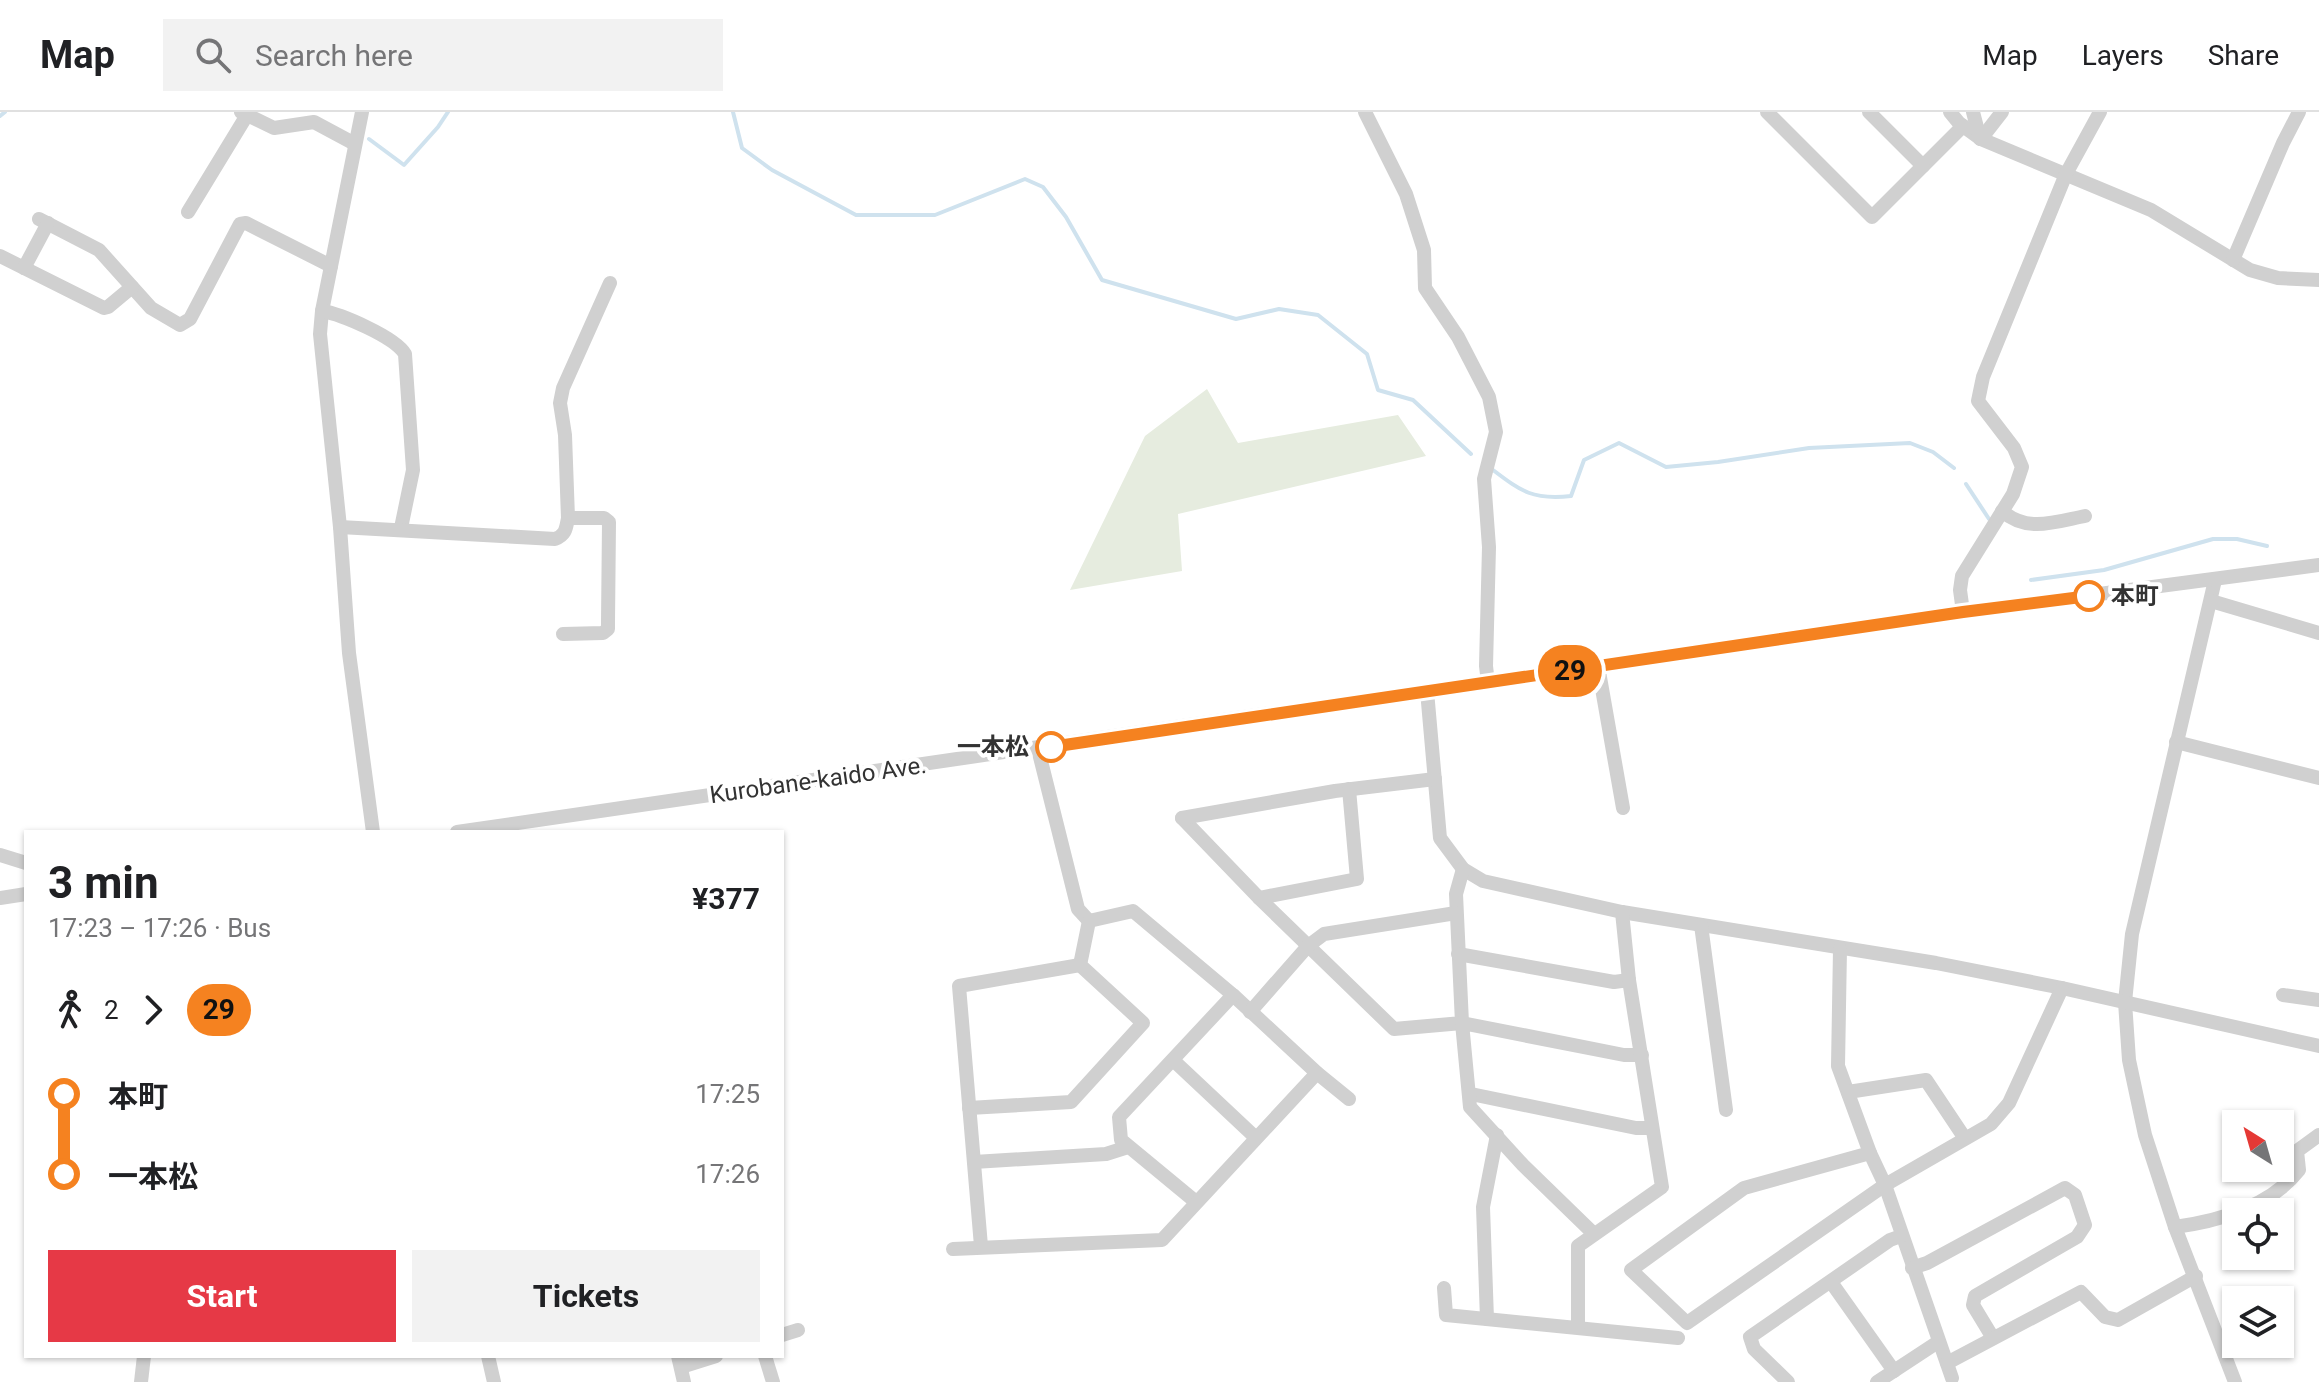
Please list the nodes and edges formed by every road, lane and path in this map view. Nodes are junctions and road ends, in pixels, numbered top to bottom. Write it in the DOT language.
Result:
graph roads {
  1 [pos="362,112"];
  2 [pos="1365,112"];
  3 [pos="1767,112"];
  4 [pos="1869,112"];
  5 [pos="1950,112"];
  6 [pos="1973,112"];
  7 [pos="2002,112"];
  8 [pos="2100,112"];
  9 [pos="2299,112"];
  10 [pos="244,114"];
  11 [pos="1963,126"];
  12 [pos="1981,139"];
  13 [pos="355,144"];
  14 [pos="1923,166"];
  15 [pos="2066,174"];
  16 [pos="188,212"];
  17 [pos="0,256"];
  18 [pos="2233,260"];
  19 [pos="331,266"];
  20 [pos="24,268"];
  21 [pos="2319,280"];
  22 [pos="610,283"];
  23 [pos="132,287"];
  24 [pos="322,311"];
  25 [pos="2002,511"];
  26 [pos="2085,516"];
  27 [pos="568,518"];
  28 [pos="340,527"];
  29 [pos="401,528"];
  30 [pos="2319,565"];
  31 [pos="2215,580"];
  32 [pos="2211,601"];
  33 [pos="1963,612"];
  34 [pos="2319,633"];
  35 [pos="563,634"];
  36 [pos="1598,666"];
  37 [pos="1488,683"];
  38 [pos="1427,691"];
  39 [pos="2176,742"];
  40 [pos="1038,749"];
  41 [pos="2319,778"];
  42 [pos="1435,779"];
  43 [pos="1349,789"];
  44 [pos="1623,808"];
  45 [pos="373,830"];
  46 [pos="471,830"];
  47 [pos="0,855"];
  48 [pos="24,862"];
  49 [pos="1463,869"];
  50 [pos="24,894"];
  51 [pos="0,898"];
  52 [pos="1259,898"];
  53 [pos="1622,912"];
  54 [pos="1456,913"];
  55 [pos="1089,921"];
  56 [pos="1701,925"];
  57 [pos="1308,946"];
  58 [pos="1840,949"];
  59 [pos="1458,954"];
  60 [pos="1080,965"];
  61 [pos="1629,980"];
  62 [pos="2062,988"];
  63 [pos="1233,995"];
  64 [pos="2283,995"];
  65 [pos="2319,1000"];
  66 [pos="2125,1002"];
  67 [pos="1250,1012"];
  68 [pos="1462,1023"];
  69 [pos="2319,1046"];
  70 [pos="1642,1055"];
  71 [pos="1173,1060"];
  72 [pos="1317,1073"];
  73 [pos="1848,1092"];
  74 [pos="1471,1094"];
  75 [pos="1349,1099"];
  76 [pos="969,1108"];
  77 [pos="1726,1110"];
  78 [pos="1652,1128"];
  79 [pos="1497,1135"];
  80 [pos="2319,1135"];
  81 [pos="1255,1137"];
  82 [pos="1964,1137"];
  83 [pos="1128,1147"];
  84 [pos="1870,1153"];
  85 [pos="974,1162"];
  86 [pos="1885,1185"];
  87 [pos="1196,1202"];
  88 [pos="2175,1227"];
  89 [pos="1594,1234"];
  90 [pos="1901,1236"];
  91 [pos="981,1246"];
  92 [pos="953,1249"];
  93 [pos="1912,1268"];
  94 [pos="2196,1276"];
  95 [pos="1831,1282"];
  96 [pos="1444,1288"];
  97 [pos="1487,1319"];
  98 [pos="1578,1327"];
  99 [pos="798,1330"];
  100 [pos="784,1334"];
  101 [pos="1678,1338"];
  102 [pos="1993,1338"];
  103 [pos="1938,1342"];
  104 [pos="144,1358"];
  105 [pos="488,1358"];
  106 [pos="710,1358"];
  107 [pos="766,1358"];
  108 [pos="681,1368"];
  109 [pos="1894,1371"];
  110 [pos="141,1382"];
  111 [pos="494,1382"];
  112 [pos="773,1382"];
  113 [pos="1788,1382"];
  114 [pos="1877,1382"];
  115 [pos="2235,1382"];
  1 -- 13 [label="street"];
  2 -- 37 [label="street"];
  3 -- 14 [label="street"];
  4 -- 14 [label="street"];
  5 -- 11 [label="street"];
  6 -- 12 [label="street"];
  7 -- 12 [label="street"];
  8 -- 15 [label="street"];
  9 -- 18 [label="street"];
  10 -- 13 [label="street"];
  10 -- 16 [label="street"];
  11 -- 12 [label="street"];
  11 -- 14 [label="street"];
  12 -- 15 [label="street"];
  13 -- 19 [label="street"];
  15 -- 18 [label="street"];
  15 -- 25 [label="street"];
  17 -- 20 [label="street"];
  18 -- 21 [label="street"];
  19 -- 23 [label="street"];
  19 -- 24 [label="street"];
  20 -- 23 [label="street"];
  20 -- 23 [label="street"];
  22 -- 27 [label="street"];
  24 -- 28 [label="street"];
  24 -- 29 [label="street"];
  25 -- 26 [label="street"];
  25 -- 33 [label="street"];
  27 -- 29 [label="street"];
  27 -- 35 [label="street"];
  28 -- 29 [label="street"];
  28 -- 45 [label="street"];
  30 -- 31 [label="street, Kurobane-kaido Ave."];
  31 -- 32 [label="street"];
  31 -- 33 [label="street, Kurobane-kaido Ave."];
  32 -- 34 [label="street"];
  32 -- 39 [label="street"];
  33 -- 36 [label="street, Kurobane-kaido Ave."];
  36 -- 37 [label="street, Kurobane-kaido Ave."];
  36 -- 44 [label="street"];
  37 -- 38 [label="street, Kurobane-kaido Ave."];
  38 -- 40 [label="street, Kurobane-kaido Ave."];
  38 -- 42 [label="street"];
  39 -- 41 [label="street"];
  39 -- 66 [label="street"];
  40 -- 46 [label="street, Kurobane-kaido Ave."];
  40 -- 55 [label="street"];
  42 -- 43 [label="street"];
  42 -- 49 [label="street"];
  43 -- 52 [label="street"];
  43 -- 52 [label="street"];
  47 -- 48 [label="street"];
  49 -- 53 [label="street"];
  49 -- 54 [label="street"];
  50 -- 51 [label="street"];
  52 -- 57 [label="street"];
  53 -- 56 [label="street"];
  53 -- 61 [label="street"];
  54 -- 57 [label="street"];
  54 -- 59 [label="street"];
  55 -- 60 [label="street"];
  55 -- 63 [label="street"];
  56 -- 58 [label="street"];
  56 -- 77 [label="street"];
  57 -- 67 [label="street"];
  57 -- 68 [label="street"];
  58 -- 62 [label="street"];
  58 -- 73 [label="street"];
  59 -- 61 [label="street"];
  59 -- 68 [label="street"];
  60 -- 76 [label="street"];
  60 -- 76 [label="street"];
  61 -- 70 [label="street"];
  62 -- 66 [label="street"];
  62 -- 82 [label="street"];
  63 -- 67 [label="street"];
  63 -- 71 [label="street"];
  64 -- 65 [label="street"];
  66 -- 69 [label="street"];
  66 -- 88 [label="street"];
  67 -- 72 [label="street"];
  68 -- 70 [label="street"];
  68 -- 74 [label="street"];
  70 -- 78 [label="street"];
  71 -- 81 [label="street"];
  71 -- 83 [label="street"];
  72 -- 75 [label="street"];
  72 -- 81 [label="street"];
  73 -- 82 [label="street"];
  73 -- 84 [label="street"];
  74 -- 78 [label="street"];
  74 -- 79 [label="street"];
  76 -- 85 [label="street"];
  78 -- 89 [label="street"];
  79 -- 89 [label="street"];
  79 -- 97 [label="street"];
  80 -- 88 [label="street"];
  81 -- 87 [label="street"];
  82 -- 86 [label="street"];
  83 -- 85 [label="street"];
  83 -- 87 [label="street"];
  84 -- 86 [label="street"];
  84 -- 86 [label="street"];
  85 -- 91 [label="street"];
  86 -- 90 [label="street"];
  87 -- 91 [label="street"];
  88 -- 94 [label="street"];
  89 -- 98 [label="street"];
  90 -- 93 [label="street"];
  90 -- 95 [label="street"];
  91 -- 92 [label="street"];
  93 -- 102 [label="street"];
  93 -- 103 [label="street"];
  94 -- 102 [label="street"];
  94 -- 115 [label="street"];
  95 -- 109 [label="street"];
  95 -- 113 [label="street"];
  96 -- 97 [label="street"];
  97 -- 98 [label="street"];
  98 -- 101 [label="street"];
  99 -- 100 [label="street"];
  102 -- 103 [label="street"];
  103 -- 109 [label="street"];
  104 -- 110 [label="street"];
  105 -- 111 [label="street"];
  106 -- 108 [label="street"];
  107 -- 112 [label="street"];
  109 -- 114 [label="street"];
}
